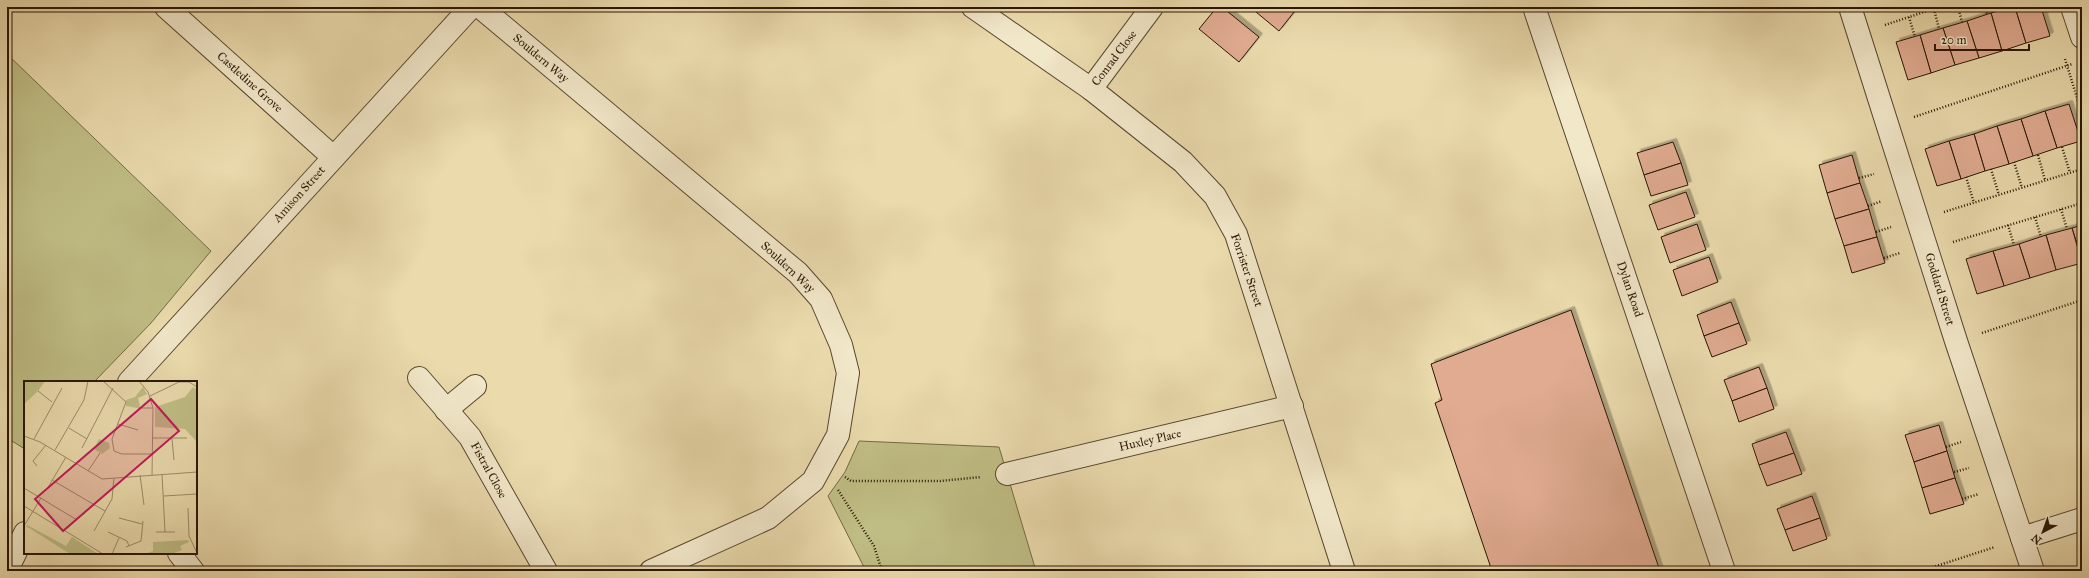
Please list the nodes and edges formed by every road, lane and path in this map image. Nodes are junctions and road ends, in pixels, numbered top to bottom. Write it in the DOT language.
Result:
graph roads {
  1 [pos="166,7"];
  2 [pos="472,7"];
  3 [pos="480,7"];
  4 [pos="974,7"];
  5 [pos="1152,7"];
  6 [pos="1534,7"];
  7 [pos="1850,7"];
  8 [pos="1939,7"];
  9 [pos="1958,7"];
  10 [pos="1984,7"];
  11 [pos="2072,7"];
  12 [pos="1934,9"];
  13 [pos="1987,14"];
  14 [pos="1909,17"];
  15 [pos="1962,22"];
  16 [pos="1940,29"];
  17 [pos="1860,34"];
  18 [pos="1915,37"];
  19 [pos="2082,37"];
  20 [pos="2077,62"];
  21 [pos="1091,89"];
  22 [pos="1889,124"];
  23 [pos="2062,147"];
  24 [pos="2038,155"];
  25 [pos="333,156"];
  26 [pos="2014,162"];
  27 [pos="1991,169"];
  28 [pos="2082,169"];
  29 [pos="1877,173"];
  30 [pos="2070,173"];
  31 [pos="1966,177"];
  32 [pos="1859,178"];
  33 [pos="2045,180"];
  34 [pos="2022,188"];
  35 [pos="1999,194"];
  36 [pos="1886,200"];
  37 [pos="1974,203"];
  38 [pos="2082,203"];
  39 [pos="1868,206"];
  40 [pos="2061,209"];
  41 [pos="2035,217"];
  42 [pos="1919,220"];
  43 [pos="2008,225"];
  44 [pos="1894,226"];
  45 [pos="2067,230"];
  46 [pos="1876,232"];
  47 [pos="2041,237"];
  48 [pos="2014,245"];
  49 [pos="1928,250"];
  50 [pos="1902,253"];
  51 [pos="1884,258"];
  52 [pos="2082,300"];
  53 [pos="1956,341"];
  54 [pos="419,378"];
  55 [pos="130,381"];
  56 [pos="475,386"];
  57 [pos="1292,406"];
  58 [pos="446,410"];
  59 [pos="1968,440"];
  60 [pos="1946,447"];
  61 [pos="822,465"];
  62 [pos="1976,465"];
  63 [pos="1954,472"];
  64 [pos="1007,474"];
  65 [pos="1986,492"];
  66 [pos="1962,499"];
  67 [pos="2082,519"];
  68 [pos="24,535"];
  69 [pos="2022,538"];
  70 [pos="7,570"];
  71 [pos="546,571"];
  72 [pos="651,571"];
  73 [pos="882,571"];
  74 [pos="1344,571"];
  75 [pos="1724,571"];
  76 [pos="1921,571"];
  77 [pos="2033,571"];
  1 -- 25 [label="street, Castledine Grove"];
  2 -- 25 [label="street, Amison Street"];
  3 -- 61 [label="street, Souldern Way"];
  4 -- 21 [label="street, Forrister Street"];
  5 -- 21 [label="street, Conrad Close"];
  6 -- 75 [label="street, Dylan Road"];
  7 -- 17 [label="street, Goddard Street"];
  8 -- 12 [label="path"];
  9 -- 15 [label="path"];
  10 -- 13 [label="path"];
  11 -- 19 [label="street"];
  12 -- 14 [label="path"];
  12 -- 16 [label="path"];
  14 -- 17 [label="path"];
  14 -- 18 [label="path"];
  17 -- 22 [label="street, Goddard Street"];
  20 -- 22 [label="path"];
  21 -- 57 [label="street, Forrister Street"];
  22 -- 42 [label="street, Goddard Street"];
  23 -- 30 [label="path"];
  24 -- 33 [label="path"];
  25 -- 55 [label="street, Amison Street"];
  26 -- 34 [label="path"];
  27 -- 35 [label="path"];
  28 -- 30 [label="path"];
  29 -- 32 [label="path"];
  30 -- 33 [label="path"];
  31 -- 37 [label="path"];
  33 -- 34 [label="path"];
  34 -- 35 [label="path"];
  35 -- 37 [label="path"];
  36 -- 39 [label="path"];
  37 -- 42 [label="path"];
  38 -- 40 [label="path"];
  40 -- 41 [label="path"];
  40 -- 45 [label="path"];
  41 -- 43 [label="path"];
  41 -- 47 [label="path"];
  42 -- 49 [label="street, Goddard Street"];
  43 -- 48 [label="path"];
  43 -- 49 [label="path"];
  44 -- 46 [label="path"];
  49 -- 53 [label="street, Goddard Street"];
  50 -- 51 [label="path"];
  52 -- 53 [label="path"];
  53 -- 69 [label="street, Goddard Street"];
  54 -- 58 [label="street, Fistral Close"];
  56 -- 58 [label="street"];
  57 -- 64 [label="street, Huxley Place"];
  57 -- 74 [label="street, Forrister Street"];
  58 -- 71 [label="street, Fistral Close"];
  59 -- 60 [label="path"];
  61 -- 64 [label="path"];
  61 -- 72 [label="street, Souldern Way"];
  61 -- 73 [label="path"];
  62 -- 63 [label="path"];
  65 -- 66 [label="path"];
  67 -- 69 [label="street"];
  68 -- 70 [label="street"];
  69 -- 76 [label="path"];
  69 -- 77 [label="street, Goddard Street"];
}
